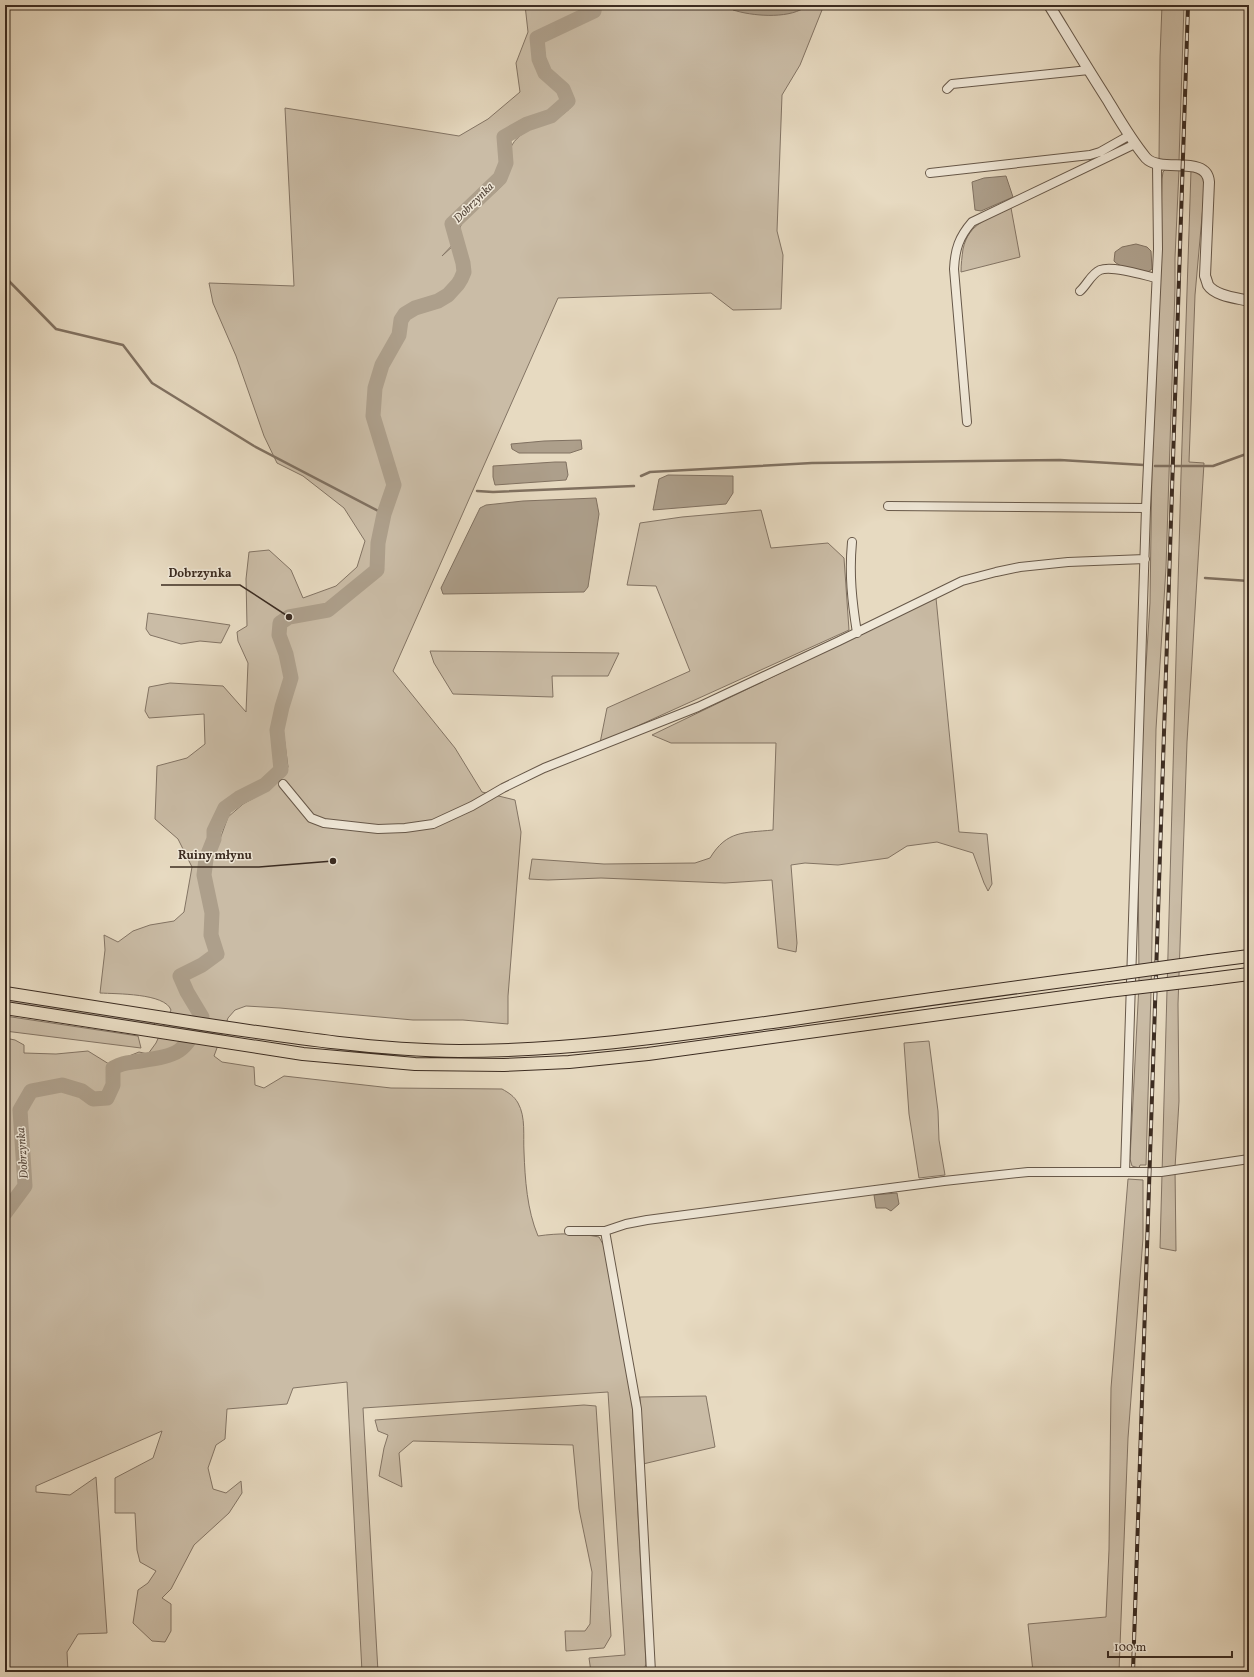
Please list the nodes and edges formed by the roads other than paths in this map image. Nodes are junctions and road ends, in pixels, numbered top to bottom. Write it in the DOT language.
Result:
graph roads {
  1 [pos="1049,5"];
  2 [pos="1089,70"];
  3 [pos="947,89"];
  4 [pos="1133,140"];
  5 [pos="1157,164"];
  6 [pos="930,173"];
  7 [pos="1156,278"];
  8 [pos="1080,291"];
  9 [pos="1249,301"];
  10 [pos="967,422"];
  11 [pos="888,506"];
  12 [pos="1146,508"];
  13 [pos="852,542"];
  14 [pos="1145,559"];
  15 [pos="856,633"];
  16 [pos="283,784"];
  17 [pos="1249,956"];
  18 [pos="1249,974"];
  19 [pos="5,993"];
  20 [pos="5,1008"];
  21 [pos="1249,1159"];
  22 [pos="1125,1172"];
  23 [pos="605,1231"];
  24 [pos="569,1232"];
  25 [pos="650,1672"];
  1 -- 2 [label="street"];
  2 -- 3 [label="street"];
  2 -- 4 [label="street"];
  4 -- 5 [label="street"];
  4 -- 6 [label="street"];
  4 -- 10 [label="street"];
  5 -- 7 [label="street"];
  5 -- 9 [label="street"];
  7 -- 8 [label="street"];
  7 -- 12 [label="street"];
  11 -- 12 [label="street"];
  12 -- 14 [label="street"];
  13 -- 15 [label="street"];
  14 -- 15 [label="street"];
  14 -- 22 [label="street"];
  15 -- 16 [label="street"];
  17 -- 19 [label="main road, bridge"];
  18 -- 20 [label="main road, bridge"];
  21 -- 22 [label="street"];
  22 -- 23 [label="street"];
  23 -- 24 [label="street"];
  23 -- 25 [label="street"];
}
